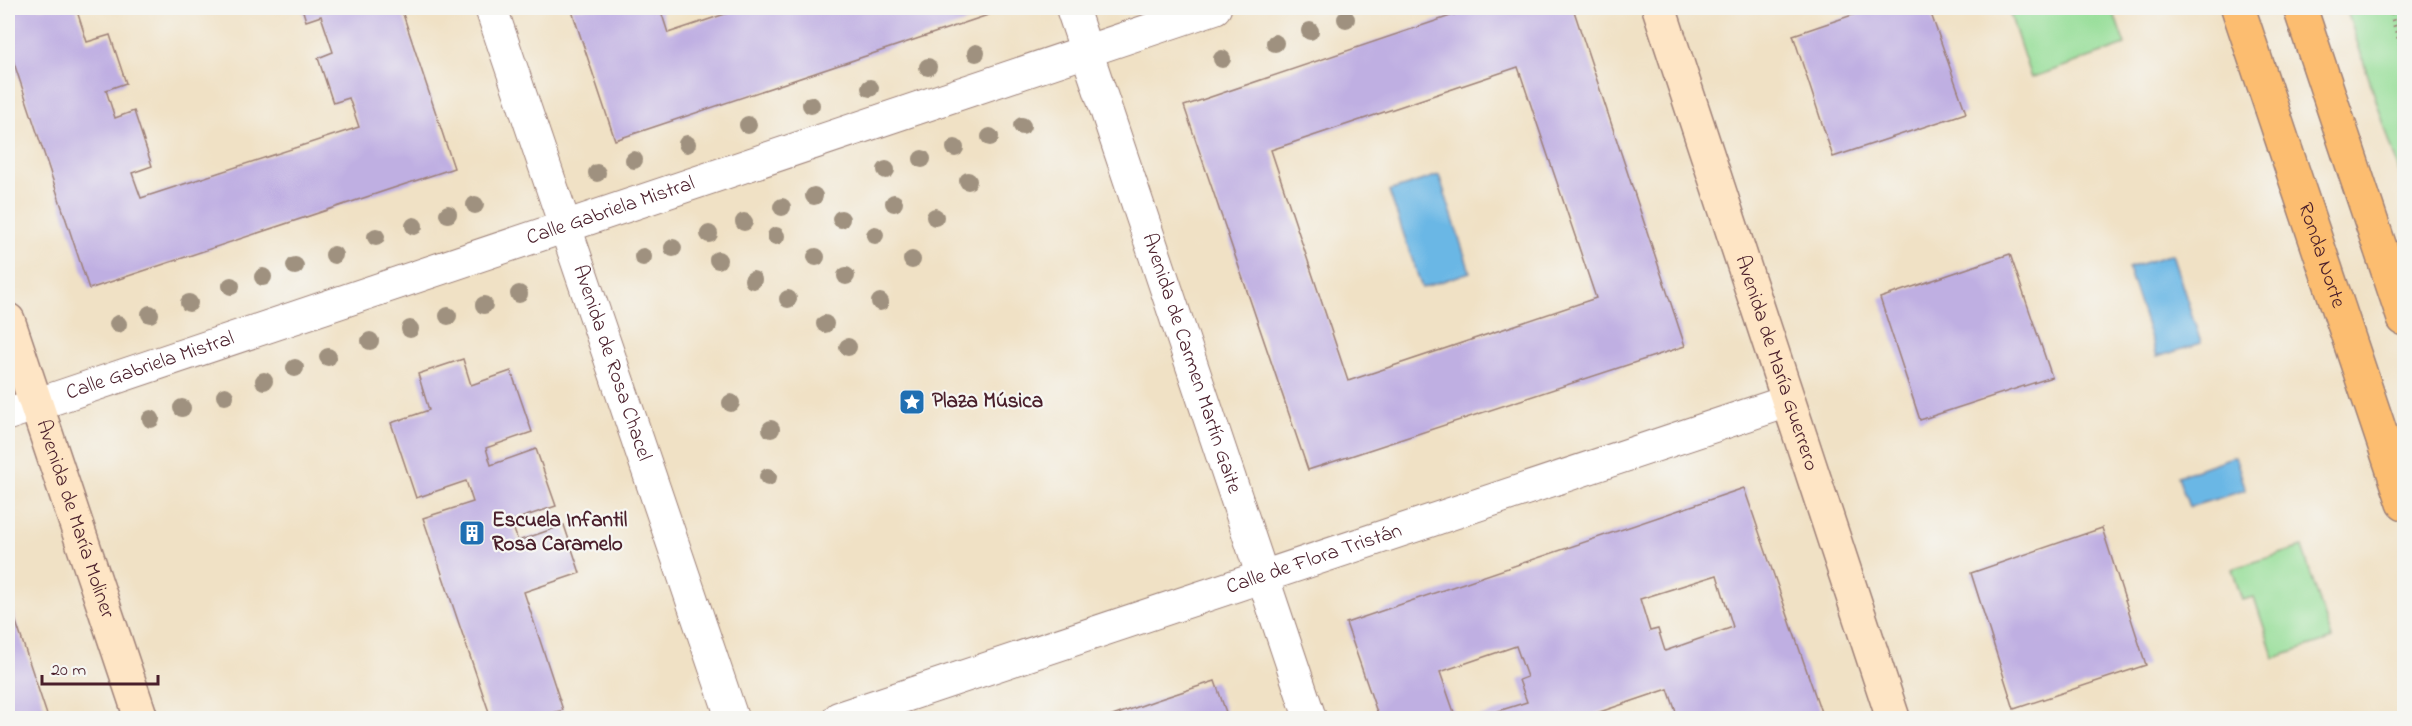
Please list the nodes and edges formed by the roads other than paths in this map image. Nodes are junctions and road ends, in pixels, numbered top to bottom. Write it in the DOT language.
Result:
graph roads {
  1 [pos="491,8"];
  2 [pos="1072,8"];
  3 [pos="1215,8"];
  4 [pos="1659,8"];
  5 [pos="2238,8"];
  6 [pos="2300,8"];
  7 [pos="1087,52"];
  8 [pos="564,228"];
  9 [pos="2404,319"];
  10 [pos="8,320"];
  11 [pos="1789,400"];
  12 [pos="22,409"];
  13 [pos="2404,503"];
  14 [pos="1261,577"];
  15 [pos="141,718"];
  16 [pos="732,718"];
  17 [pos="838,718"];
  18 [pos="1310,718"];
  19 [pos="1893,718"];
  1 -- 8 [label="street, Avenida de Rosa Chacel"];
  2 -- 7 [label="street, Avenida de Carmen Martín Gaite"];
  3 -- 7 [label="street, Calle Gabriela Mistral"];
  4 -- 11 [label="street, Avenida de María Guerrero"];
  5 -- 13 [label="main road, Ronda Norte"];
  6 -- 9 [label="main road"];
  7 -- 8 [label="street, Calle Gabriela Mistral"];
  7 -- 14 [label="street, Avenida de Carmen Martín Gaite"];
  8 -- 12 [label="street, Calle Gabriela Mistral"];
  8 -- 16 [label="street, Avenida de Rosa Chacel"];
  10 -- 12 [label="street, Avenida de María Moliner"];
  11 -- 14 [label="street, Calle de Flora Tristán"];
  11 -- 19 [label="street, Avenida de María Guerrero"];
  12 -- 15 [label="street, Avenida de María Moliner"];
  14 -- 17 [label="street, Calle de Flora Tristán"];
  14 -- 18 [label="street, Avenida de Carmen Martín Gaite"];
}
